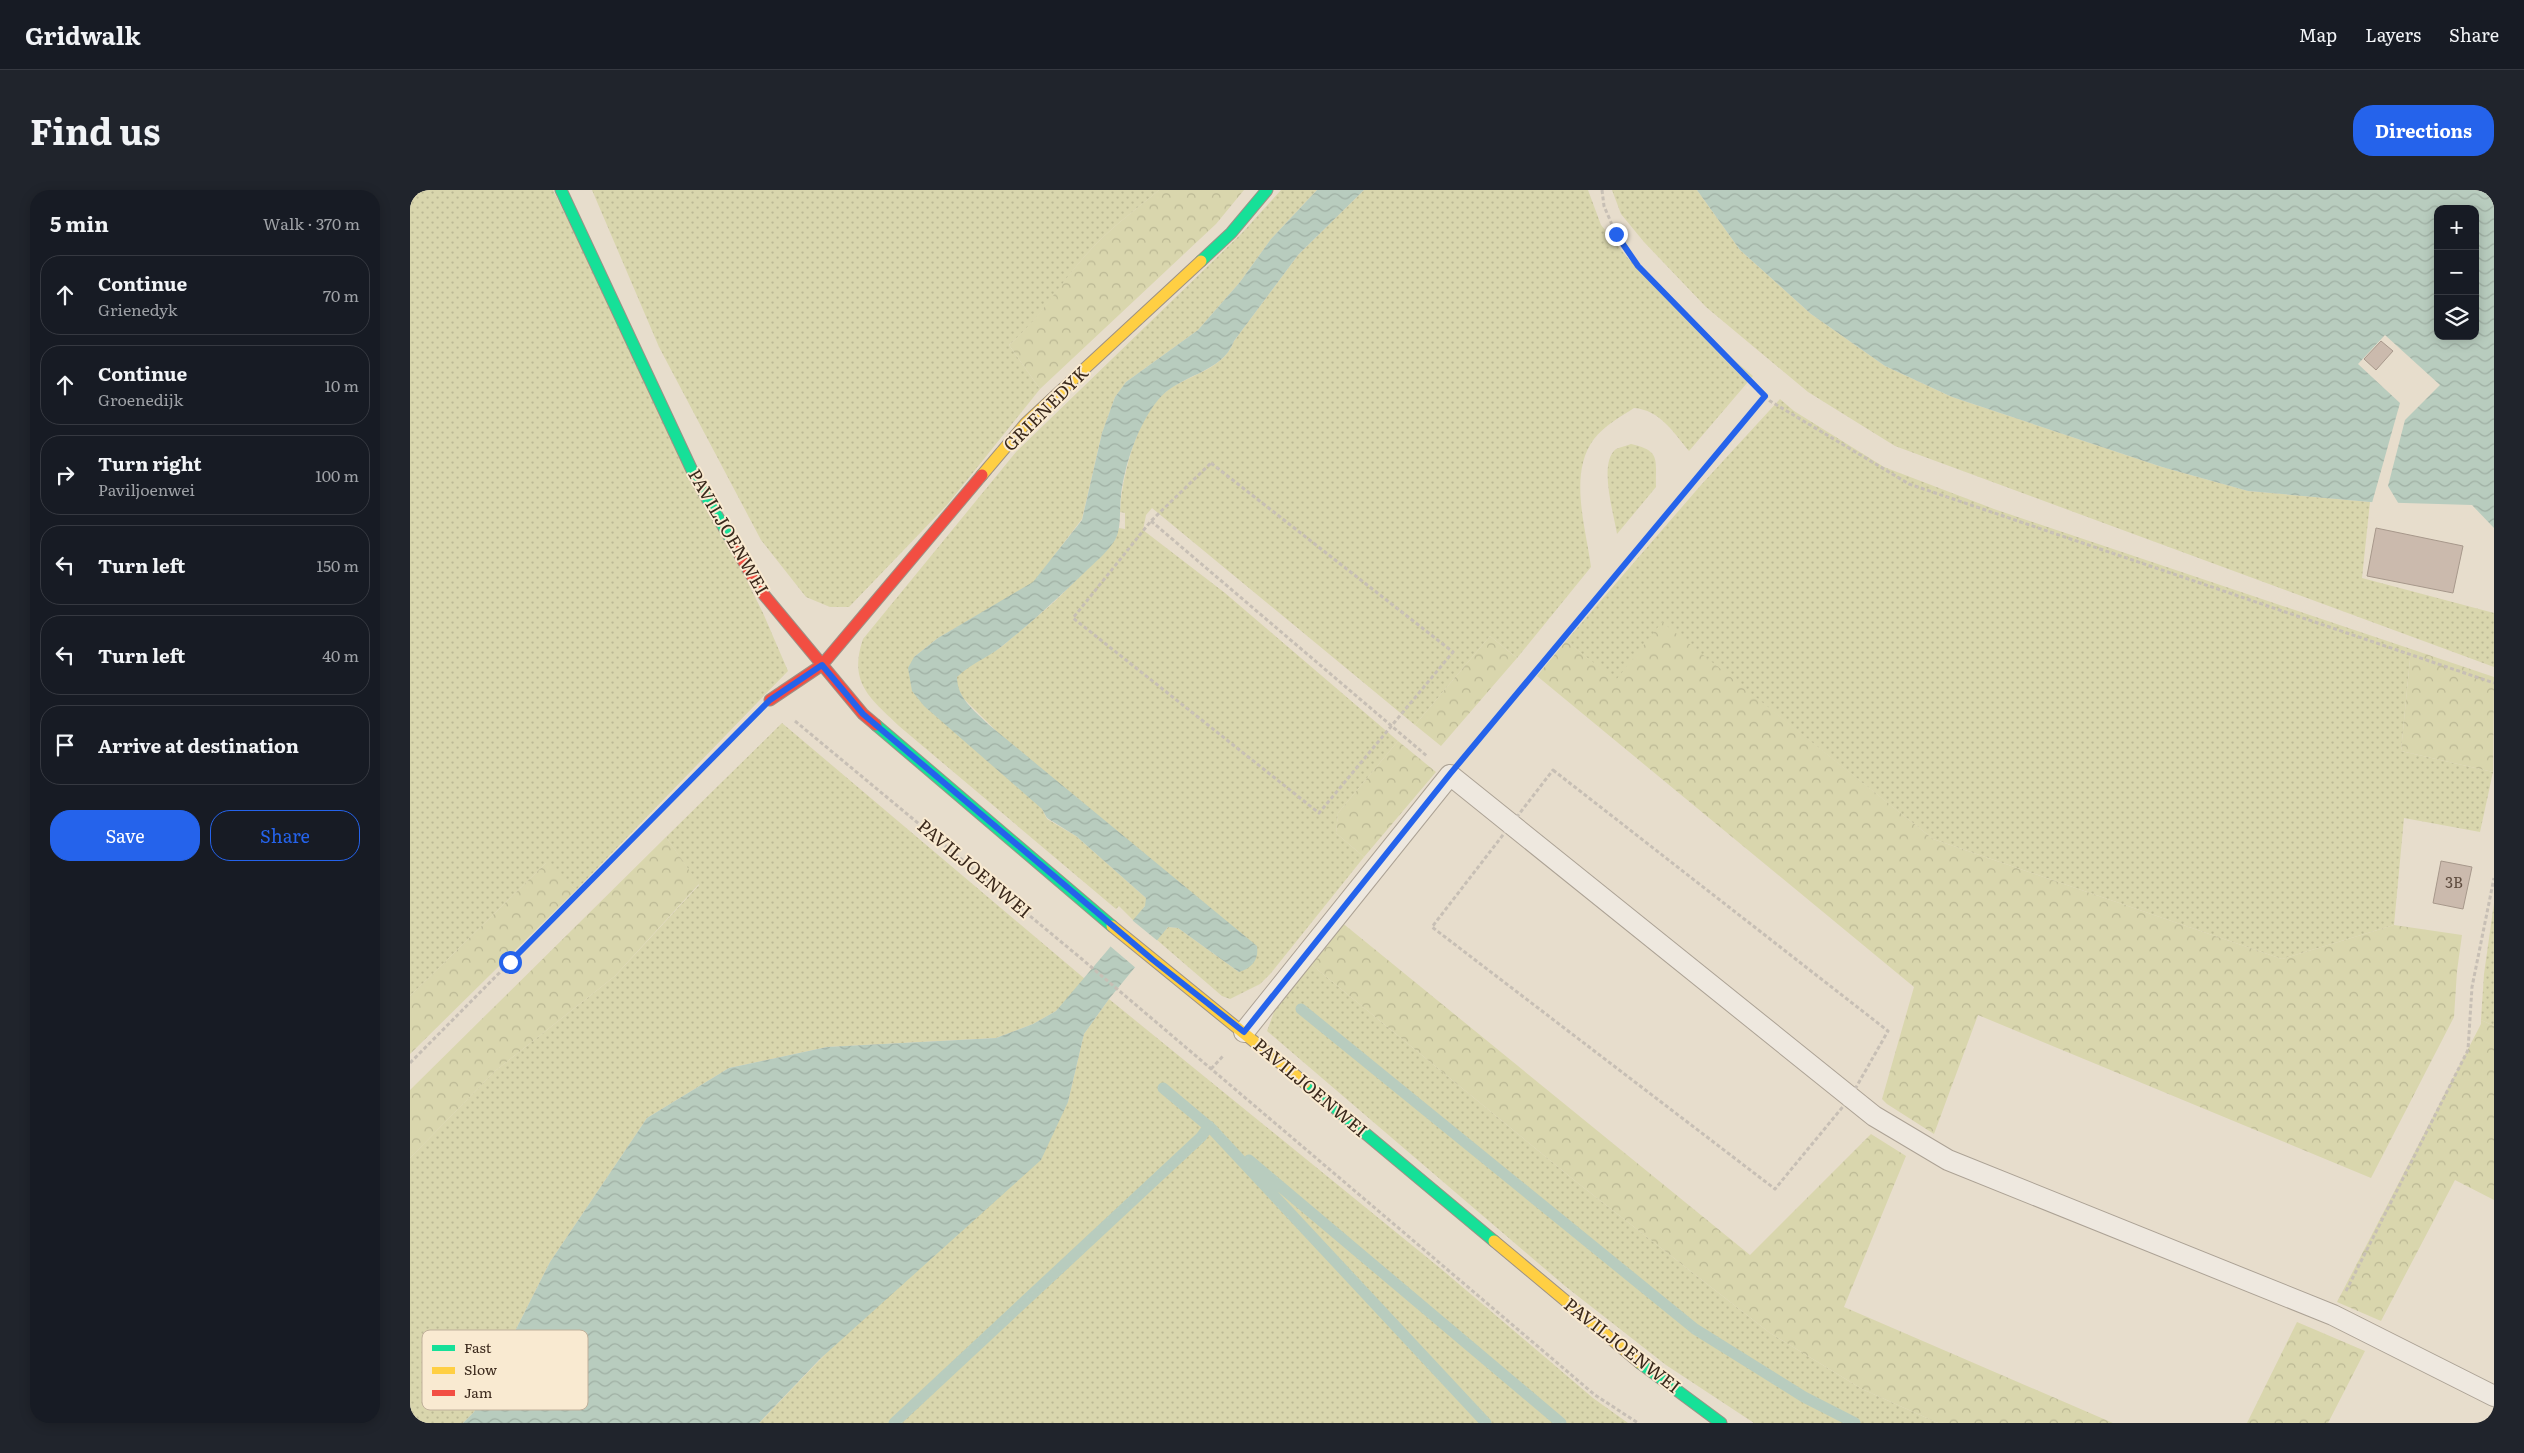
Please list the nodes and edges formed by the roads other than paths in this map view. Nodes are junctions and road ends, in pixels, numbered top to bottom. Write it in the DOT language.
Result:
graph roads {
  1 [pos="561,190"];
  2 [pos="1267,190"];
  3 [pos="822,665"];
  4 [pos="770,700"];
  5 [pos="1244,1032"];
  6 [pos="2494,1396"];
  7 [pos="1721,1423"];
  1 -- 3 [label="street, PAVILJOENWEI"];
  2 -- 3 [label="street, GRIENEDYK"];
  3 -- 4 [label="street, GRIENEDYK"];
  3 -- 5 [label="street, PAVILJOENWEI"];
  5 -- 6 [label="lane"];
  5 -- 7 [label="street, PAVILJOENWEI"];
}
